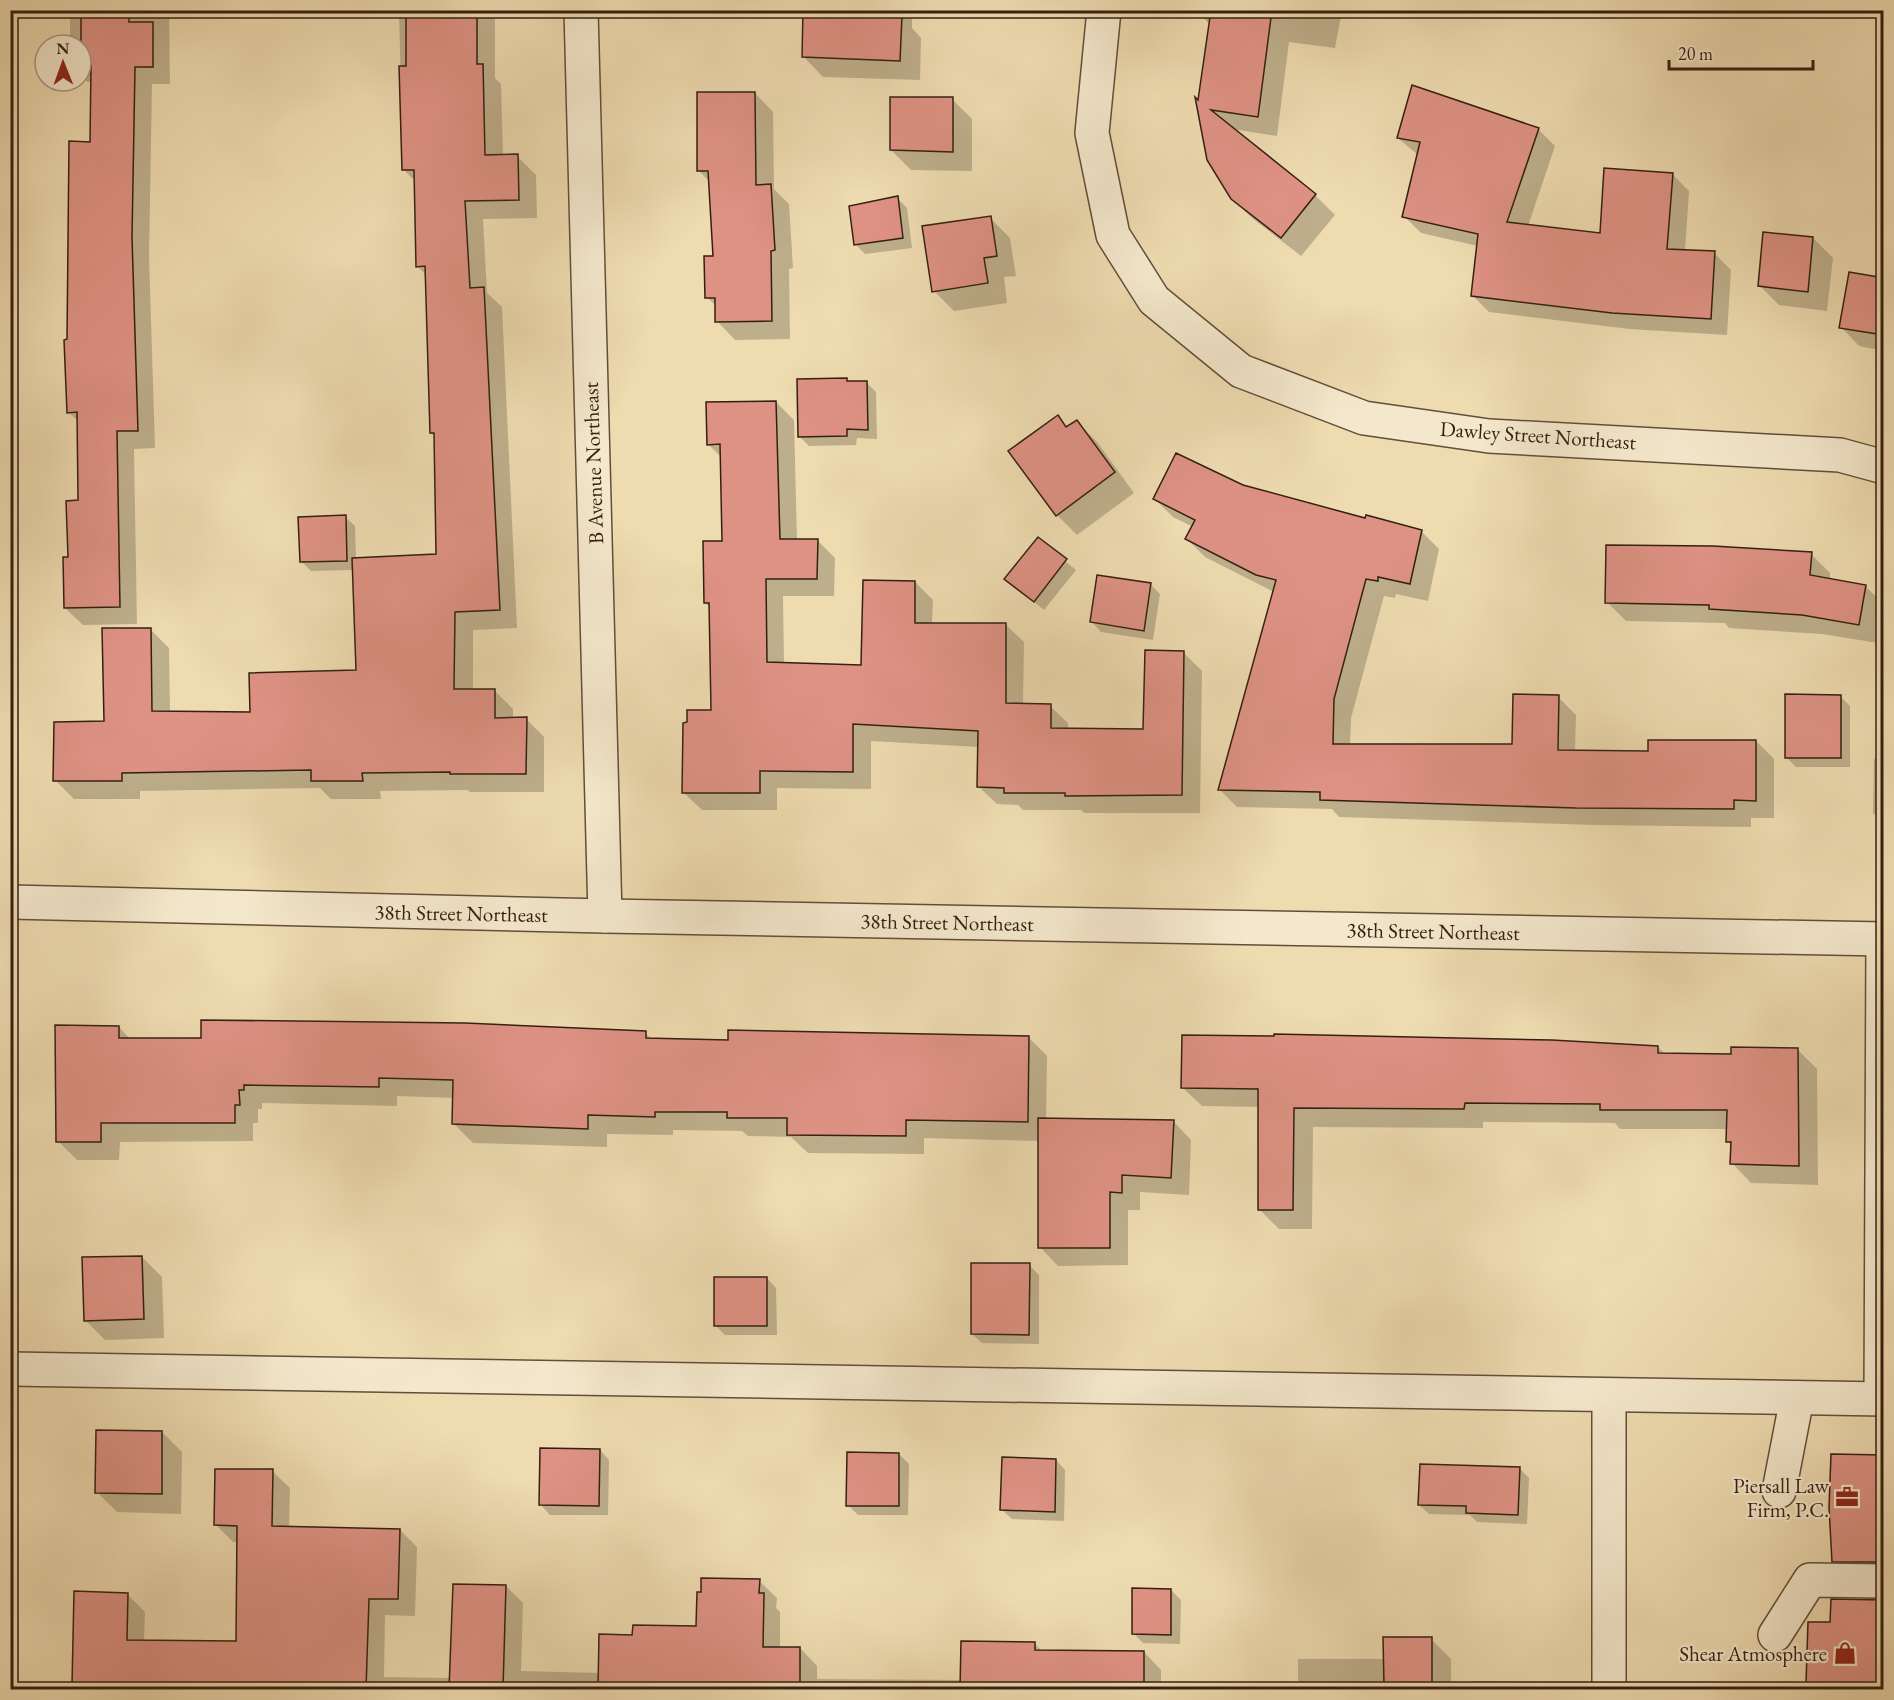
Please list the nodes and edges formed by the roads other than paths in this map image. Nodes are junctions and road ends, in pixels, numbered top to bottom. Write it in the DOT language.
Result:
graph roads {
  1 [pos="581,10"];
  2 [pos="1104,10"];
  3 [pos="1884,467"];
  4 [pos="10,902"];
  5 [pos="605,916"];
  6 [pos="1883,939"];
  7 [pos="10,1369"];
  8 [pos="1609,1395"];
  9 [pos="1797,1398"];
  10 [pos="1882,1399"];
  11 [pos="1779,1491"];
  12 [pos="1884,1581"];
  13 [pos="1775,1635"];
  14 [pos="1609,1689"];
  1 -- 5 [label="street, B Avenue Northeast"];
  2 -- 3 [label="street, Dawley Street Northeast"];
  4 -- 5 [label="street, 38th Street Northeast"];
  5 -- 6 [label="street, 38th Street Northeast"];
  6 -- 10 [label="street"];
  7 -- 8 [label="street"];
  8 -- 9 [label="street"];
  8 -- 14 [label="street"];
  9 -- 10 [label="street"];
  9 -- 11 [label="street"];
  12 -- 13 [label="street"];
}
